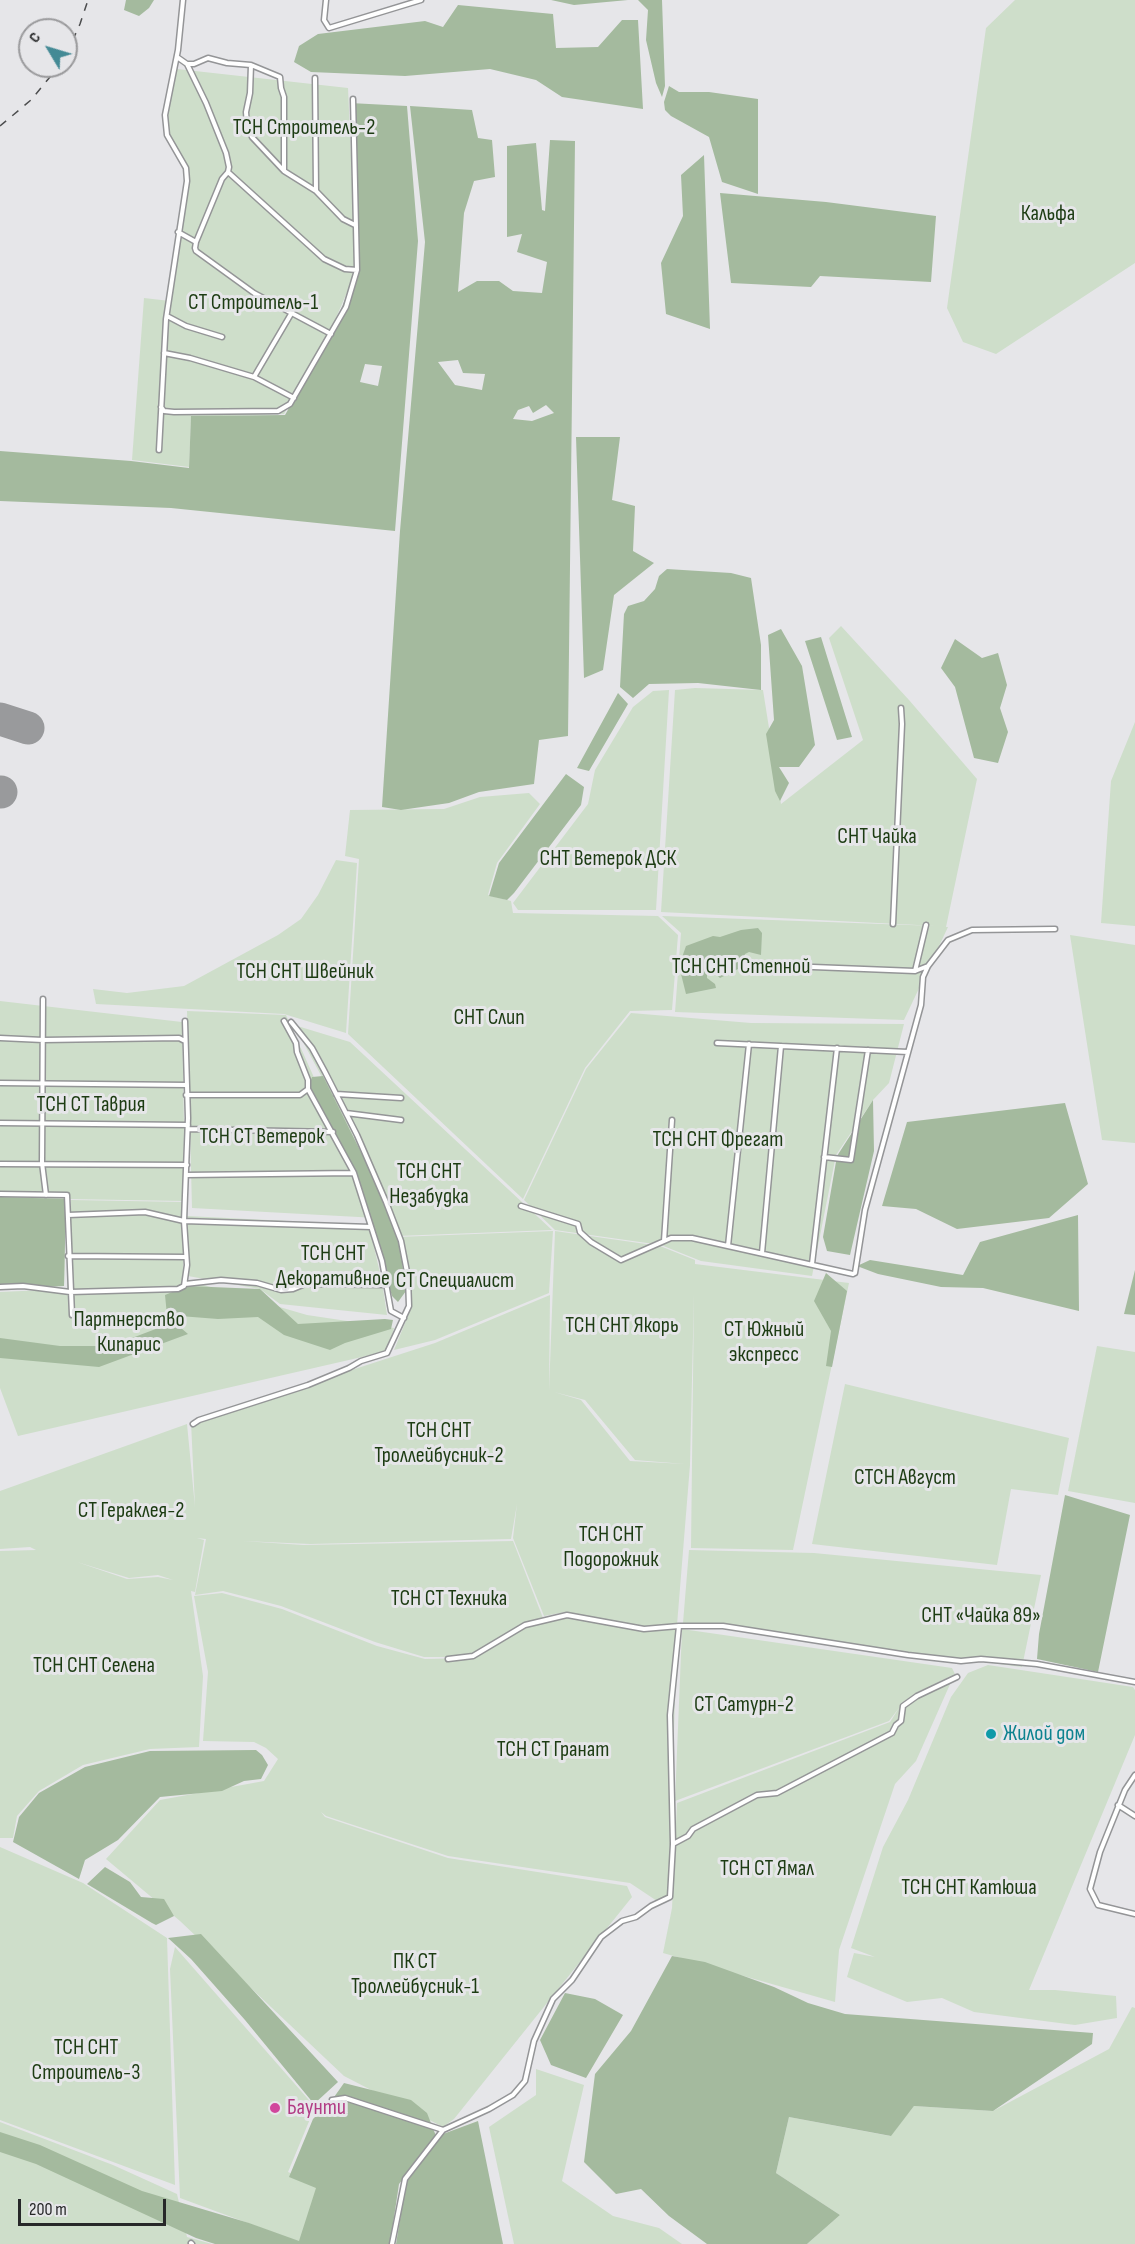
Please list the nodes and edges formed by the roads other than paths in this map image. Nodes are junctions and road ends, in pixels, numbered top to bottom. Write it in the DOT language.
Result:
graph roads {
  1 [pos="183,0"];
  2 [pos="326,0"];
  3 [pos="421,0"];
  4 [pos="177,57"];
  5 [pos="187,64"];
  6 [pos="251,65"];
  7 [pos="315,78"];
  8 [pos="353,99"];
  9 [pos="284,171"];
  10 [pos="228,172"];
  11 [pos="316,191"];
  12 [pos="356,226"];
  13 [pos="178,232"];
  14 [pos="196,242"];
  15 [pos="357,270"];
  16 [pos="291,314"];
  17 [pos="167,316"];
  18 [pos="331,334"];
  19 [pos="222,337"];
  20 [pos="164,353"];
  21 [pos="254,377"];
  22 [pos="294,398"];
  23 [pos="160,407"];
  24 [pos="159,450"];
  25 [pos="901,708"];
  26 [pos="893,924"];
  27 [pos="926,925"];
  28 [pos="1055,930"];
  29 [pos="762,965"];
  30 [pos="928,966"];
  31 [pos="915,971"];
  32 [pos="43,999"];
  33 [pos="185,1021"];
  34 [pos="284,1021"];
  35 [pos="291,1022"];
  36 [pos="0,1038"];
  37 [pos="43,1040"];
  38 [pos="185,1041"];
  39 [pos="717,1042"];
  40 [pos="749,1044"];
  41 [pos="781,1046"];
  42 [pos="837,1048"];
  43 [pos="867,1050"];
  44 [pos="908,1052"];
  45 [pos="0,1083"];
  46 [pos="42,1084"];
  47 [pos="187,1085"];
  48 [pos="308,1089"];
  49 [pos="336,1094"];
  50 [pos="186,1095"];
  51 [pos="401,1098"];
  52 [pos="346,1113"];
  53 [pos="401,1120"];
  54 [pos="672,1120"];
  55 [pos="0,1124"];
  56 [pos="42,1124"];
  57 [pos="188,1127"];
  58 [pos="333,1132"];
  59 [pos="824,1157"];
  60 [pos="42,1163"];
  61 [pos="0,1164"];
  62 [pos="187,1165"];
  63 [pos="354,1173"];
  64 [pos="186,1175"];
  65 [pos="0,1194"];
  66 [pos="46,1195"];
  67 [pos="521,1206"];
  68 [pos="68,1215"];
  69 [pos="184,1221"];
  70 [pos="371,1227"];
  71 [pos="664,1241"];
  72 [pos="728,1246"];
  73 [pos="762,1253"];
  74 [pos="68,1256"];
  75 [pos="185,1257"];
  76 [pos="812,1264"];
  77 [pos="185,1284"];
  78 [pos="387,1285"];
  79 [pos="0,1287"];
  80 [pos="70,1292"];
  81 [pos="72,1315"];
  82 [pos="404,1318"];
  83 [pos="193,1424"];
  84 [pos="679,1626"];
  85 [pos="448,1659"];
  86 [pos="957,1677"];
  87 [pos="1135,1683"];
  88 [pos="1135,1774"];
  89 [pos="1119,1805"];
  90 [pos="1135,1816"];
  91 [pos="673,1844"];
  92 [pos="1135,1914"];
  93 [pos="332,2100"];
  94 [pos="443,2130"];
  95 [pos="392,2244"];
  1 -- 4 [label="street"];
  2 -- 3 [label="street"];
  4 -- 5 [label="street"];
  4 -- 13 [label="street"];
  5 -- 6 [label="street"];
  5 -- 10 [label="street"];
  6 -- 9 [label="street"];
  6 -- 9 [label="street"];
  7 -- 11 [label="street"];
  8 -- 12 [label="street"];
  9 -- 11 [label="street"];
  10 -- 14 [label="street"];
  10 -- 15 [label="street"];
  11 -- 12 [label="street"];
  12 -- 15 [label="street"];
  13 -- 14 [label="street"];
  13 -- 17 [label="street"];
  14 -- 16 [label="street"];
  15 -- 18 [label="street"];
  16 -- 18 [label="street"];
  16 -- 21 [label="street"];
  17 -- 19 [label="street"];
  17 -- 20 [label="street"];
  18 -- 22 [label="street"];
  20 -- 21 [label="street"];
  20 -- 23 [label="street"];
  21 -- 22 [label="street"];
  22 -- 23 [label="street"];
  23 -- 24 [label="street"];
  25 -- 26 [label="street"];
  27 -- 31 [label="street"];
  28 -- 30 [label="street"];
  29 -- 31 [label="street"];
  30 -- 31 [label="street"];
  30 -- 44 [label="street"];
  32 -- 37 [label="street"];
  33 -- 38 [label="street"];
  34 -- 48 [label="street"];
  35 -- 49 [label="street"];
  36 -- 37 [label="street"];
  37 -- 38 [label="street"];
  37 -- 46 [label="street"];
  38 -- 47 [label="street"];
  39 -- 40 [label="street"];
  40 -- 41 [label="street"];
  40 -- 72 [label="street"];
  41 -- 42 [label="street"];
  41 -- 73 [label="street"];
  42 -- 43 [label="street"];
  42 -- 59 [label="street"];
  43 -- 44 [label="street"];
  43 -- 59 [label="street"];
  44 -- 76 [label="street"];
  45 -- 46 [label="street"];
  46 -- 47 [label="street"];
  46 -- 56 [label="street"];
  47 -- 50 [label="street"];
  48 -- 50 [label="street"];
  48 -- 58 [label="street"];
  49 -- 51 [label="street"];
  49 -- 52 [label="street"];
  50 -- 57 [label="street"];
  52 -- 53 [label="street"];
  52 -- 82 [label="street"];
  54 -- 71 [label="street"];
  55 -- 56 [label="street"];
  56 -- 57 [label="street"];
  56 -- 60 [label="street"];
  57 -- 58 [label="street"];
  57 -- 62 [label="street"];
  58 -- 63 [label="street"];
  59 -- 76 [label="street"];
  60 -- 61 [label="street"];
  60 -- 62 [label="street"];
  60 -- 66 [label="street"];
  62 -- 64 [label="street"];
  63 -- 64 [label="street"];
  63 -- 70 [label="street"];
  64 -- 69 [label="street"];
  65 -- 66 [label="street"];
  66 -- 68 [label="street"];
  67 -- 71 [label="street"];
  68 -- 69 [label="street"];
  68 -- 74 [label="street"];
  69 -- 70 [label="street"];
  69 -- 75 [label="street"];
  70 -- 78 [label="street"];
  71 -- 72 [label="street"];
  72 -- 73 [label="street"];
  73 -- 76 [label="street"];
  74 -- 75 [label="street"];
  74 -- 80 [label="street"];
  75 -- 77 [label="street"];
  77 -- 78 [label="street"];
  77 -- 80 [label="street"];
  78 -- 82 [label="street"];
  79 -- 80 [label="street"];
  80 -- 81 [label="street"];
  82 -- 83 [label="street"];
  84 -- 85 [label="street"];
  84 -- 87 [label="street"];
  84 -- 91 [label="street"];
  86 -- 91 [label="street"];
  88 -- 89 [label="street"];
  89 -- 90 [label="street"];
  89 -- 92 [label="street"];
  91 -- 94 [label="street"];
  93 -- 94 [label="street"];
  94 -- 95 [label="street"];
}
